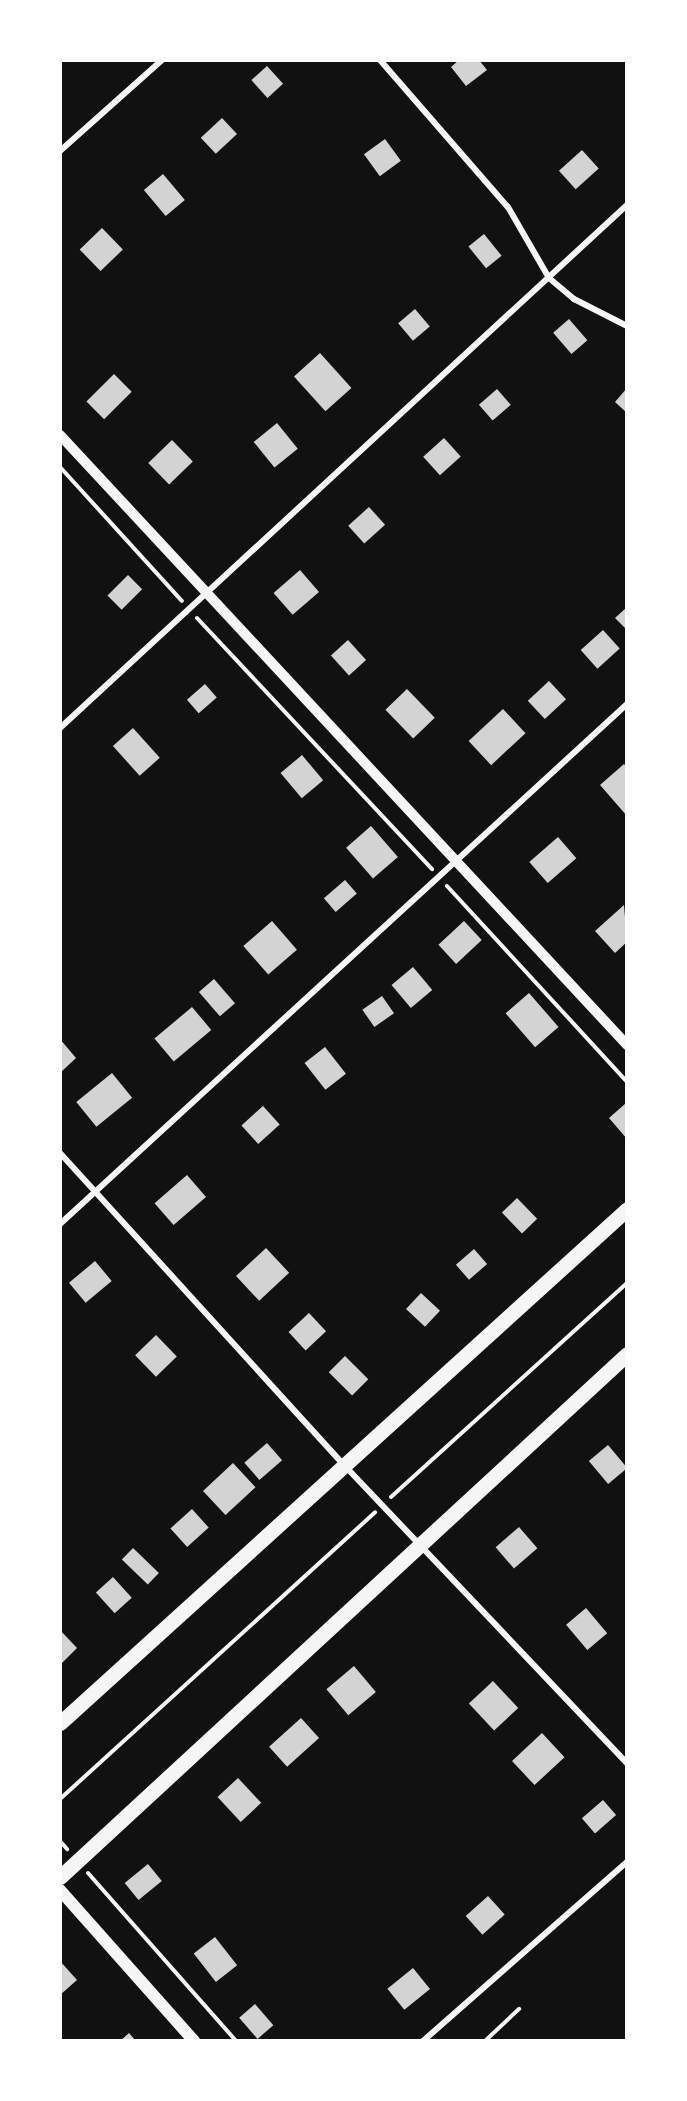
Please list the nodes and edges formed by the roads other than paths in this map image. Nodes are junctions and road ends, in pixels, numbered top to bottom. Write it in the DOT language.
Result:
graph roads {
  1 [pos="162,60"];
  2 [pos="380,60"];
  3 [pos="60,151"];
  4 [pos="627,205"];
  5 [pos="549,278"];
  6 [pos="627,326"];
  7 [pos="60,435"];
  8 [pos="207,592"];
  9 [pos="627,704"];
  10 [pos="60,728"];
  11 [pos="458,860"];
  12 [pos="627,1045"];
  13 [pos="60,1153"];
  14 [pos="96,1191"];
  15 [pos="627,1209"];
  16 [pos="60,1224"];
  17 [pos="627,1354"];
  18 [pos="344,1465"];
  19 [pos="420,1546"];
  20 [pos="60,1723"];
  21 [pos="627,1763"];
  22 [pos="627,1862"];
  23 [pos="60,1877"];
  24 [pos="60,1890"];
  25 [pos="194,2041"];
  26 [pos="423,2041"];
  1 -- 3 [label="street"];
  2 -- 5 [label="street"];
  4 -- 5 [label="street"];
  5 -- 6 [label="street"];
  5 -- 8 [label="street"];
  7 -- 8 [label="street"];
  8 -- 10 [label="street"];
  8 -- 11 [label="street"];
  9 -- 11 [label="street"];
  11 -- 12 [label="street"];
  11 -- 14 [label="street"];
  13 -- 14 [label="street"];
  14 -- 16 [label="street"];
  14 -- 18 [label="street"];
  15 -- 18 [label="main road"];
  17 -- 19 [label="main road"];
  18 -- 19 [label="street"];
  18 -- 20 [label="main road"];
  19 -- 21 [label="street"];
  19 -- 23 [label="main road"];
  22 -- 26 [label="street"];
  24 -- 25 [label="main road"];
}
